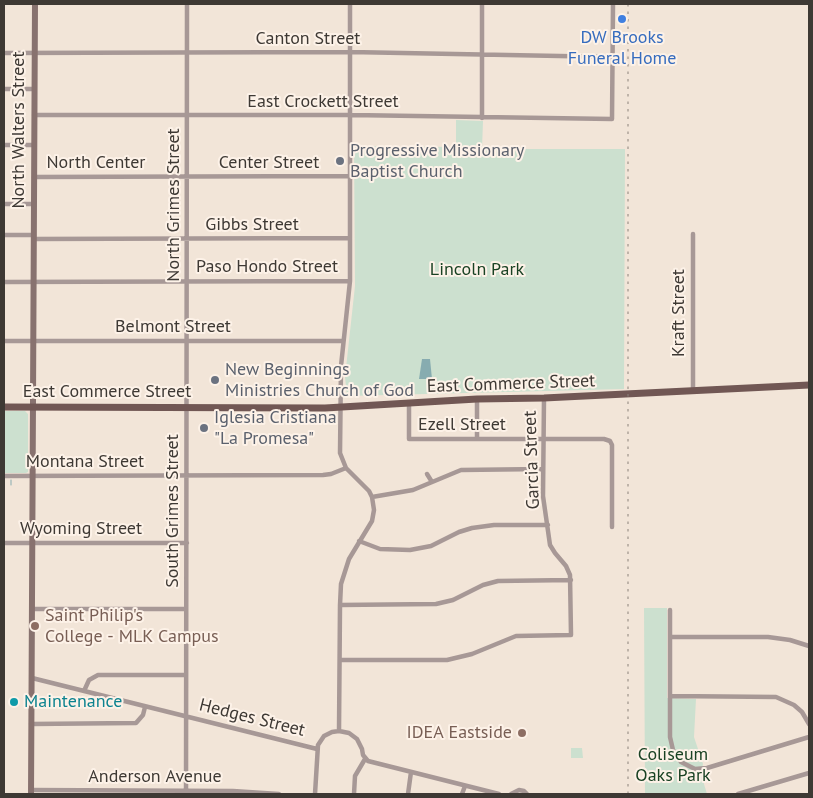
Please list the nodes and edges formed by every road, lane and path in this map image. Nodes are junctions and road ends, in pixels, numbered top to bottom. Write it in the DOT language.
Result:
graph roads {
  1 [pos="35,4"];
  2 [pos="187,4"];
  3 [pos="350,4"];
  4 [pos="482,4"];
  5 [pos="613,4"];
  6 [pos="187,52"];
  7 [pos="350,52"];
  8 [pos="4,53"];
  9 [pos="34,53"];
  10 [pos="482,55"];
  11 [pos="612,57"];
  12 [pos="4,89"];
  13 [pos="34,89"];
  14 [pos="34,115"];
  15 [pos="187,115"];
  16 [pos="351,115"];
  17 [pos="482,118"];
  18 [pos="4,145"];
  19 [pos="34,145"];
  20 [pos="34,176"];
  21 [pos="351,176"];
  22 [pos="188,177"];
  23 [pos="4,204"];
  24 [pos="34,204"];
  25 [pos="693,234"];
  26 [pos="4,235"];
  27 [pos="34,237"];
  28 [pos="350,238"];
  29 [pos="188,239"];
  30 [pos="188,281"];
  31 [pos="350,281"];
  32 [pos="4,282"];
  33 [pos="33,282"];
  34 [pos="33,340"];
  35 [pos="187,340"];
  36 [pos="4,341"];
  37 [pos="343,341"];
  38 [pos="809,385"];
  39 [pos="693,391"];
  40 [pos="544,398"];
  41 [pos="477,399"];
  42 [pos="409,403"];
  43 [pos="340,406"];
  44 [pos="4,407"];
  45 [pos="33,407"];
  46 [pos="187,407"];
  47 [pos="477,439"];
  48 [pos="544,439"];
  49 [pos="346,468"];
  50 [pos="543,469"];
  51 [pos="427,474"];
  52 [pos="4,476"];
  53 [pos="32,476"];
  54 [pos="186,476"];
  55 [pos="432,482"];
  56 [pos="372,497"];
  57 [pos="548,525"];
  58 [pos="612,527"];
  59 [pos="359,541"];
  60 [pos="32,542"];
  61 [pos="4,543"];
  62 [pos="187,543"];
  63 [pos="571,580"];
  64 [pos="340,605"];
  65 [pos="32,609"];
  66 [pos="186,609"];
  67 [pos="670,610"];
  68 [pos="670,637"];
  69 [pos="809,646"];
  70 [pos="340,660"];
  71 [pos="186,675"];
  72 [pos="32,678"];
  73 [pos="84,691"];
  74 [pos="670,696"];
  75 [pos="145,707"];
  76 [pos="185,715"];
  77 [pos="31,724"];
  78 [pos="809,724"];
  79 [pos="339,731"];
  80 [pos="809,737"];
  81 [pos="317,749"];
  82 [pos="365,759"];
  83 [pos="410,772"];
  84 [pos="809,773"];
  85 [pos="464,786"];
  86 [pos="31,792"];
  87 [pos="186,793"];
  88 [pos="279,794"];
  89 [pos="315,794"];
  90 [pos="354,794"];
  91 [pos="408,794"];
  92 [pos="462,794"];
  93 [pos="499,794"];
  94 [pos="511,794"];
  95 [pos="527,794"];
  96 [pos="738,794"];
  1 -- 9 [label="main road, North Walters Street"];
  2 -- 6 [label="street, North Grimes Street"];
  3 -- 7 [label="street"];
  4 -- 10 [label="street"];
  5 -- 11 [label="street"];
  6 -- 7 [label="street, Canton Street"];
  6 -- 9 [label="street, Canton Street"];
  6 -- 15 [label="street, North Grimes Street"];
  7 -- 10 [label="street, Canton Street"];
  7 -- 16 [label="street"];
  8 -- 9 [label="street, Canton Street"];
  9 -- 13 [label="main road, North Walters Street"];
  10 -- 11 [label="street, Canton Street"];
  10 -- 17 [label="street"];
  11 -- 17 [label="street, East Crockett Street"];
  12 -- 13 [label="street"];
  13 -- 14 [label="main road, North Walters Street"];
  14 -- 15 [label="street, East Crockett Street"];
  14 -- 19 [label="main road, North Walters Street"];
  15 -- 16 [label="street, East Crockett Street"];
  15 -- 22 [label="street, North Grimes Street"];
  16 -- 17 [label="street, East Crockett Street"];
  16 -- 21 [label="street"];
  18 -- 19 [label="street"];
  19 -- 20 [label="main road, North Walters Street"];
  20 -- 22 [label="street, North Center"];
  20 -- 24 [label="main road, North Walters Street"];
  21 -- 22 [label="street, Center Street"];
  21 -- 28 [label="street"];
  22 -- 29 [label="street, North Grimes Street"];
  23 -- 24 [label="street"];
  24 -- 27 [label="main road, North Walters Street"];
  25 -- 39 [label="street, Kraft Street"];
  26 -- 27 [label="street, Gibbs Street"];
  27 -- 29 [label="street, Gibbs Street"];
  27 -- 33 [label="main road, North Walters Street"];
  28 -- 29 [label="street, Gibbs Street"];
  28 -- 31 [label="street"];
  29 -- 30 [label="street, North Grimes Street"];
  30 -- 31 [label="street, Paso Hondo Street"];
  30 -- 33 [label="street, Paso Hondo Street"];
  30 -- 35 [label="street, North Grimes Street"];
  31 -- 37 [label="street"];
  32 -- 33 [label="street, Paso Hondo Street"];
  33 -- 34 [label="main road, North Walters Street"];
  34 -- 35 [label="street, Belmont Street"];
  34 -- 36 [label="street, Belmont Street"];
  34 -- 45 [label="main road, North Walters Street"];
  35 -- 37 [label="street, Belmont Street"];
  35 -- 46 [label="street, North Grimes Street"];
  37 -- 43 [label="street"];
  38 -- 39 [label="main road, East Commerce Street"];
  39 -- 40 [label="main road, East Commerce Street"];
  40 -- 41 [label="main road, East Commerce Street"];
  40 -- 48 [label="street, Garcia Street"];
  41 -- 42 [label="main road, East Commerce Street"];
  41 -- 47 [label="street"];
  42 -- 43 [label="main road, East Commerce Street"];
  42 -- 47 [label="street, Ezell Street"];
  43 -- 46 [label="main road, East Commerce Street"];
  43 -- 49 [label="street"];
  44 -- 45 [label="main road, East Commerce Street"];
  45 -- 46 [label="main road, East Commerce Street"];
  45 -- 53 [label="main road, North Walters Street"];
  46 -- 54 [label="street, South Grimes Street"];
  47 -- 48 [label="street, Ezell Street"];
  48 -- 50 [label="street, Garcia Street"];
  48 -- 58 [label="street, Ezell Street"];
  49 -- 54 [label="street, Montana Street"];
  49 -- 56 [label="street"];
  50 -- 55 [label="street"];
  50 -- 57 [label="street, Garcia Street"];
  51 -- 55 [label="street"];
  52 -- 53 [label="street, Montana Street"];
  53 -- 54 [label="street, Montana Street"];
  53 -- 60 [label="main road, North Walters Street"];
  54 -- 62 [label="street, South Grimes Street"];
  55 -- 56 [label="street"];
  56 -- 59 [label="street"];
  57 -- 59 [label="street"];
  57 -- 63 [label="street, Garcia Street"];
  59 -- 64 [label="street"];
  60 -- 61 [label="street, Wyoming Street"];
  60 -- 62 [label="street, Wyoming Street"];
  60 -- 65 [label="main road, North Walters Street"];
  62 -- 66 [label="street, South Grimes Street"];
  63 -- 64 [label="street"];
  63 -- 70 [label="street, Garcia Street"];
  64 -- 70 [label="street"];
  65 -- 66 [label="street"];
  65 -- 72 [label="main road, North Walters Street"];
  66 -- 71 [label="street, South Grimes Street"];
  67 -- 68 [label="street"];
  68 -- 69 [label="street"];
  68 -- 74 [label="street"];
  70 -- 79 [label="street"];
  71 -- 73 [label="street"];
  71 -- 76 [label="street, South Grimes Street"];
  72 -- 73 [label="street, Hedges Street"];
  72 -- 77 [label="main road, North Walters Street"];
  73 -- 75 [label="street, Hedges Street"];
  74 -- 78 [label="street"];
  74 -- 80 [label="street"];
  75 -- 76 [label="street, Hedges Street"];
  75 -- 77 [label="street"];
  76 -- 81 [label="street, Hedges Street"];
  76 -- 87 [label="street, South Grimes Street"];
  77 -- 86 [label="main road, North Walters Street"];
  79 -- 81 [label="street, Hedges Street"];
  79 -- 82 [label="street"];
  81 -- 89 [label="street"];
  82 -- 83 [label="street"];
  82 -- 90 [label="street"];
  83 -- 85 [label="street"];
  83 -- 91 [label="street"];
  84 -- 96 [label="street"];
  85 -- 92 [label="street"];
  85 -- 93 [label="street"];
  86 -- 87 [label="street, Anderson Avenue"];
  87 -- 88 [label="street, Anderson Avenue"];
  94 -- 95 [label="street"];
}
